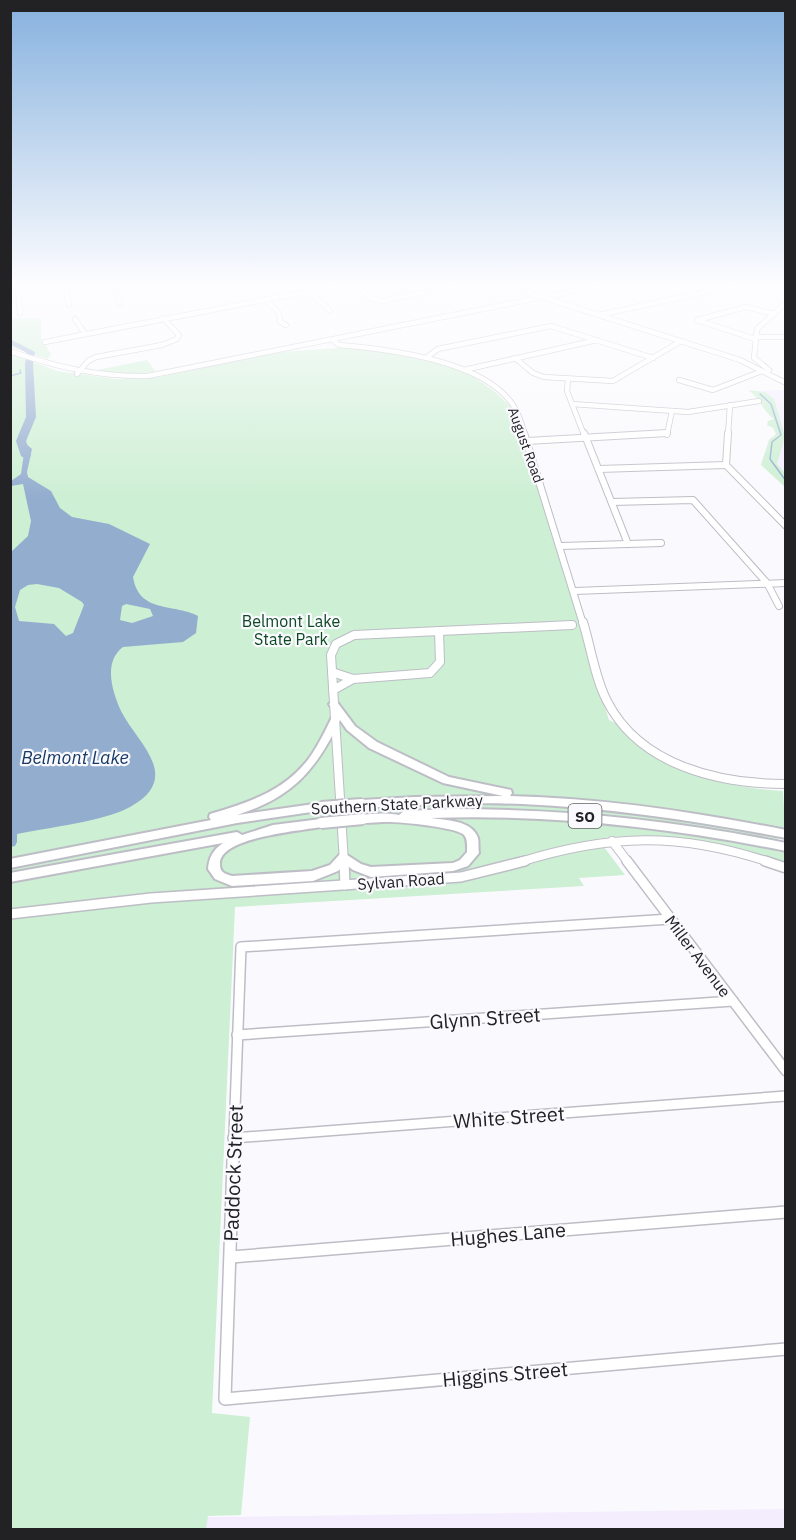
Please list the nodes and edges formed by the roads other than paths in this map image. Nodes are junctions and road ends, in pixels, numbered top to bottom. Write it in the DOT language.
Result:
graph roads {
  1 [pos="23,355"];
  2 [pos="108,355"];
  3 [pos="260,355"];
  4 [pos="416,355"];
  5 [pos="430,355"];
  6 [pos="529,355"];
  7 [pos="643,355"];
  8 [pos="658,355"];
  9 [pos="724,355"];
  10 [pos="754,355"];
  11 [pos="427,357"];
  12 [pos="515,358"];
  13 [pos="653,358"];
  14 [pos="754,358"];
  15 [pos="740,360"];
  16 [pos="464,370"];
  17 [pos="762,371"];
  18 [pos="77,374"];
  19 [pos="568,379"];
  20 [pos="779,379"];
  21 [pos="679,380"];
  22 [pos="786,383"];
  23 [pos="759,401"];
  24 [pos="572,404"];
  25 [pos="730,405"];
  26 [pos="672,411"];
  27 [pos="586,439"];
  28 [pos="527,441"];
  29 [pos="726,465"];
  30 [pos="599,469"];
  31 [pos="612,502"];
  32 [pos="786,526"];
  33 [pos="661,543"];
  34 [pos="628,544"];
  35 [pos="561,546"];
  36 [pos="786,583"];
  37 [pos="767,584"];
  38 [pos="575,591"];
  39 [pos="779,606"];
  40 [pos="572,625"];
  41 [pos="439,632"];
  42 [pos="332,672"];
  43 [pos="353,679"];
  44 [pos="333,690"];
  45 [pos="334,704"];
  46 [pos="336,720"];
  47 [pos="786,784"];
  48 [pos="560,802"];
  49 [pos="382,817"];
  50 [pos="279,828"];
  51 [pos="166,832"];
  52 [pos="786,834"];
  53 [pos="612,841"];
  54 [pos="786,847"];
  55 [pos="344,857"];
  56 [pos="10,864"];
  57 [pos="786,868"];
  58 [pos="10,878"];
  59 [pos="345,885"];
  60 [pos="10,914"];
  61 [pos="670,919"];
  62 [pos="733,1001"];
  63 [pos="237,1035"];
  64 [pos="786,1071"];
  65 [pos="786,1096"];
  66 [pos="233,1138"];
  67 [pos="786,1212"];
  68 [pos="231,1257"];
  69 [pos="786,1349"];
  70 [pos="225,1399"];
  1 -- 18 [label="street, August Road"];
  2 -- 18 [label="street"];
  3 -- 18 [label="street, August Road"];
  4 -- 11 [label="street, August Road"];
  5 -- 11 [label="street"];
  6 -- 12 [label="street"];
  7 -- 13 [label="street"];
  8 -- 13 [label="street"];
  9 -- 15 [label="street"];
  10 -- 14 [label="street"];
  11 -- 16 [label="street, August Road"];
  12 -- 16 [label="street"];
  12 -- 19 [label="street"];
  13 -- 19 [label="street"];
  14 -- 15 [label="street"];
  14 -- 20 [label="street"];
  15 -- 17 [label="street"];
  16 -- 28 [label="street, August Road"];
  17 -- 20 [label="street"];
  17 -- 21 [label="street"];
  19 -- 24 [label="street"];
  20 -- 22 [label="street"];
  23 -- 25 [label="street"];
  24 -- 26 [label="street"];
  24 -- 27 [label="street"];
  25 -- 26 [label="street"];
  25 -- 29 [label="street"];
  26 -- 27 [label="street"];
  27 -- 28 [label="street"];
  27 -- 30 [label="street"];
  28 -- 35 [label="street, August Road"];
  29 -- 30 [label="street"];
  29 -- 32 [label="street"];
  30 -- 31 [label="street"];
  31 -- 34 [label="street"];
  31 -- 37 [label="street"];
  33 -- 34 [label="street"];
  34 -- 35 [label="street"];
  35 -- 38 [label="street, August Road"];
  36 -- 37 [label="street"];
  37 -- 38 [label="street"];
  37 -- 39 [label="street"];
  38 -- 47 [label="street, August Road"];
  40 -- 41 [label="street"];
  41 -- 42 [label="street"];
  41 -- 43 [label="street"];
  42 -- 43 [label="street"];
  42 -- 44 [label="street"];
  43 -- 44 [label="street"];
  44 -- 45 [label="street"];
  45 -- 46 [label="street"];
  45 -- 48 [label="highway"];
  46 -- 51 [label="highway"];
  46 -- 55 [label="street"];
  48 -- 51 [label="highway, Southern State Parkway / SO, bridge"];
  48 -- 52 [label="highway, Southern State Parkway / SO"];
  49 -- 50 [label="highway, Southern State Parkway / SO, bridge"];
  49 -- 54 [label="highway, Southern State Parkway / SO"];
  49 -- 55 [label="highway"];
  50 -- 55 [label="highway"];
  50 -- 58 [label="highway, Southern State Parkway / SO"];
  51 -- 56 [label="highway, Southern State Parkway / SO"];
  53 -- 57 [label="street, Sylvan Road"];
  53 -- 59 [label="street, Sylvan Road"];
  53 -- 61 [label="street, Miller Avenue"];
  55 -- 59 [label="street"];
  59 -- 60 [label="street, Sylvan Road"];
  61 -- 62 [label="street, Miller Avenue"];
  61 -- 63 [label="street, Paddock Street"];
  62 -- 63 [label="street, Glynn Street"];
  62 -- 64 [label="street, Miller Avenue"];
  63 -- 66 [label="street, Paddock Street"];
  65 -- 66 [label="street, White Street"];
  66 -- 68 [label="street, Paddock Street"];
  67 -- 68 [label="street, Hughes Lane"];
  68 -- 70 [label="street, Paddock Street"];
  69 -- 70 [label="street, Higgins Street"];
}
